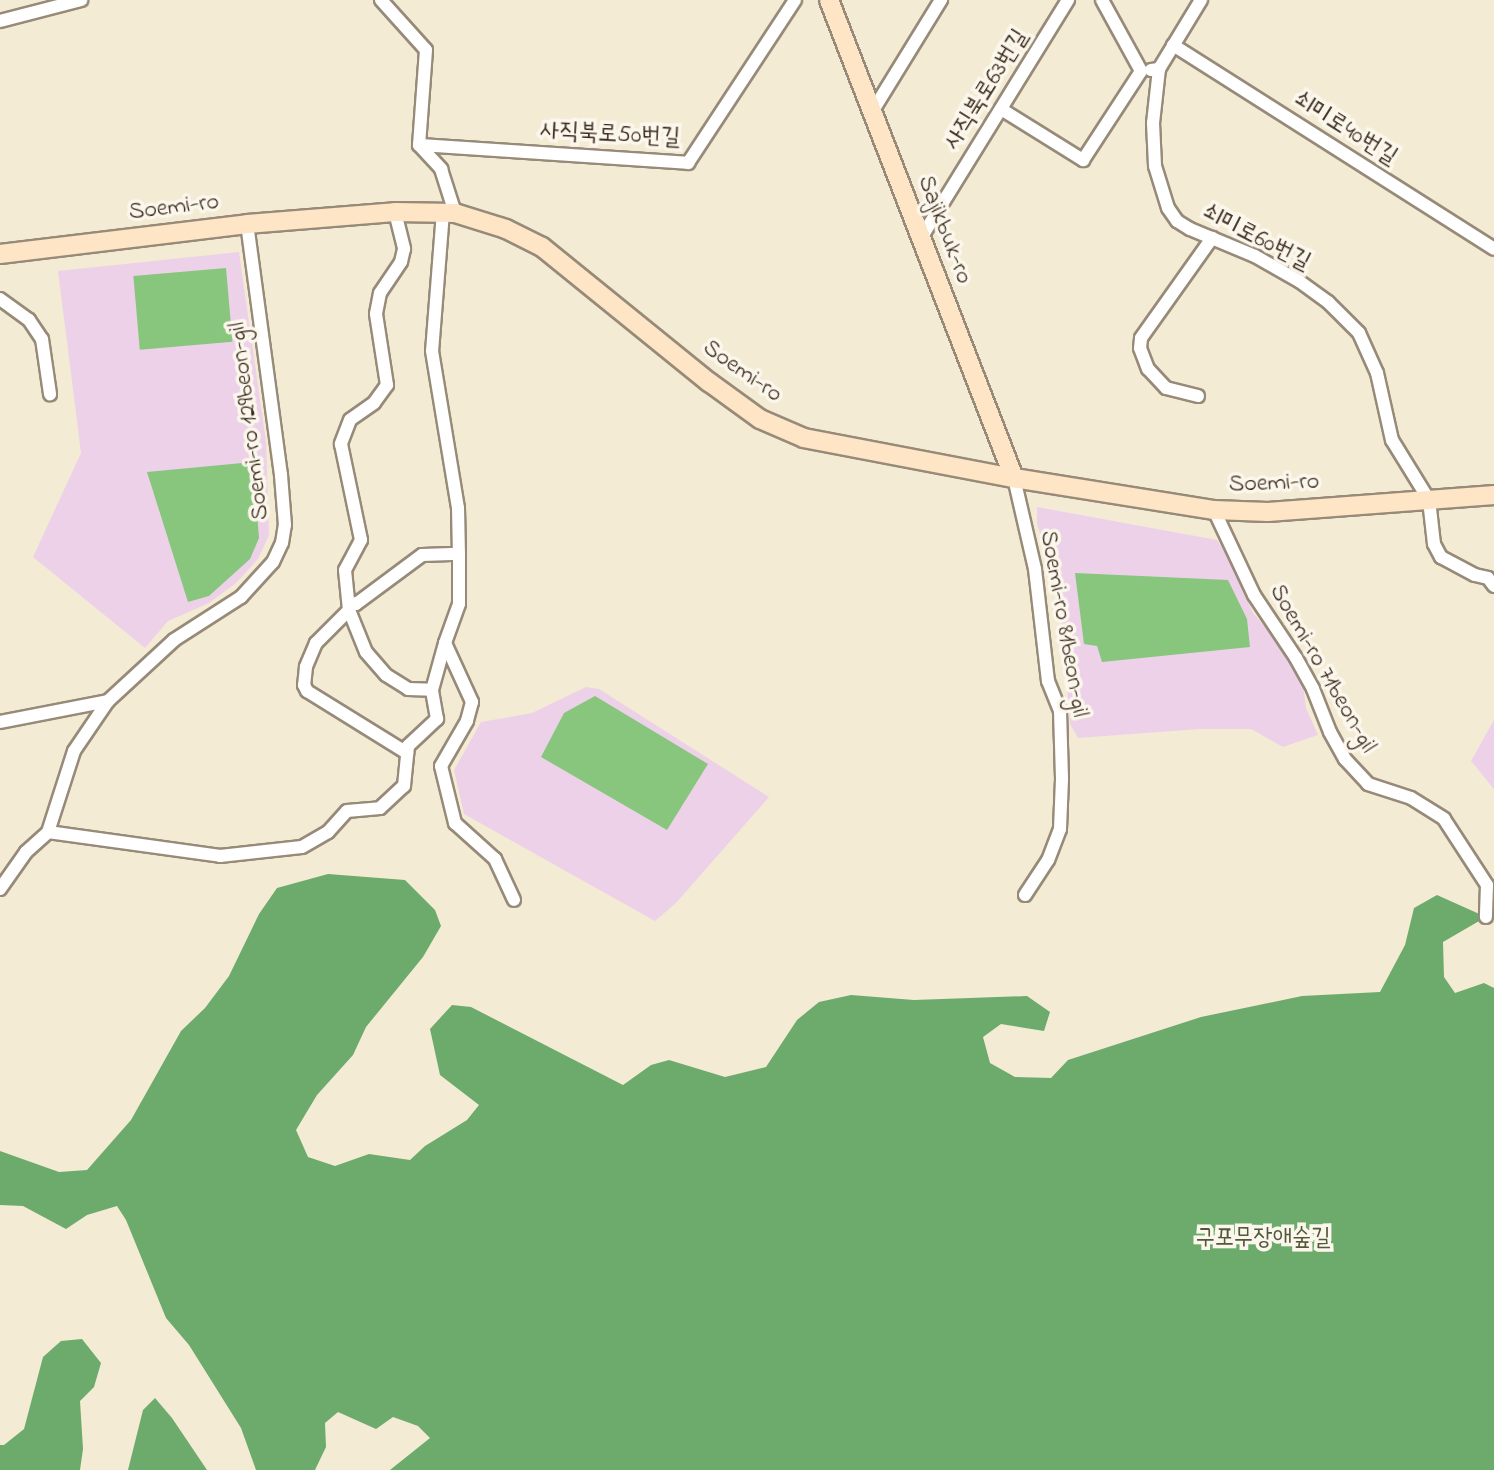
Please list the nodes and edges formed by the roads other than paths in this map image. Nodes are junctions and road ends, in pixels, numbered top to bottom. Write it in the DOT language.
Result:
graph roads {
  1 [pos="81,0"];
  2 [pos="381,0"];
  3 [pos="795,0"];
  4 [pos="829,0"];
  5 [pos="941,0"];
  6 [pos="1068,0"];
  7 [pos="1102,0"];
  8 [pos="1201,0"];
  9 [pos="0,21"];
  10 [pos="1173,45"];
  11 [pos="1158,69"];
  12 [pos="1141,71"];
  13 [pos="1001,109"];
  14 [pos="872,112"];
  15 [pos="419,145"];
  16 [pos="395,212"];
  17 [pos="449,213"];
  18 [pos="247,224"];
  19 [pos="921,238"];
  20 [pos="1212,238"];
  21 [pos="1494,248"];
  22 [pos="0,254"];
  23 [pos="0,299"];
  24 [pos="50,394"];
  25 [pos="1198,397"];
  26 [pos="1014,478"];
  27 [pos="1494,495"];
  28 [pos="1429,500"];
  29 [pos="1214,510"];
  30 [pos="459,554"];
  31 [pos="1494,586"];
  32 [pos="349,606"];
  33 [pos="445,642"];
  34 [pos="432,690"];
  35 [pos="108,701"];
  36 [pos="0,722"];
  37 [pos="407,753"];
  38 [pos="48,832"];
  39 [pos="0,889"];
  40 [pos="1025,895"];
  41 [pos="514,900"];
  42 [pos="1486,917"];
  1 -- 9 [label="street"];
  2 -- 15 [label="street"];
  3 -- 15 [label="street, 사직북로50번길"];
  4 -- 14 [label="main road, Sajikbuk-ro"];
  5 -- 14 [label="street"];
  6 -- 13 [label="street, 사직북로63번길"];
  7 -- 12 [label="street"];
  8 -- 10 [label="street"];
  10 -- 11 [label="street"];
  10 -- 21 [label="street, 쇠미로40번길"];
  11 -- 12 [label="street"];
  11 -- 20 [label="street, 쇠미로60번길"];
  12 -- 13 [label="street"];
  13 -- 19 [label="street, 사직북로63번길"];
  14 -- 19 [label="main road, Sajikbuk-ro"];
  15 -- 17 [label="street"];
  16 -- 17 [label="main road, Soemi-ro"];
  16 -- 18 [label="main road, Soemi-ro"];
  16 -- 32 [label="street"];
  17 -- 26 [label="main road, Soemi-ro"];
  17 -- 30 [label="street"];
  18 -- 22 [label="main road, Soemi-ro"];
  18 -- 35 [label="street, Soemi-ro 129beon-gil"];
  19 -- 26 [label="main road, Sajikbuk-ro"];
  20 -- 25 [label="street"];
  20 -- 28 [label="street, 쇠미로60번길"];
  23 -- 24 [label="street"];
  26 -- 29 [label="main road, Soemi-ro"];
  26 -- 40 [label="street, Soemi-ro 81beon-gil"];
  27 -- 28 [label="main road, Soemi-ro"];
  28 -- 29 [label="main road, Soemi-ro"];
  28 -- 31 [label="street"];
  29 -- 42 [label="street, Soemi-ro 71beon-gil"];
  30 -- 32 [label="street"];
  30 -- 33 [label="street"];
  32 -- 34 [label="street"];
  32 -- 37 [label="street"];
  33 -- 34 [label="street"];
  33 -- 41 [label="street"];
  34 -- 37 [label="street"];
  35 -- 36 [label="street"];
  35 -- 38 [label="street, Soemi-ro 129beon-gil"];
  37 -- 38 [label="street"];
  38 -- 39 [label="street, Soemi-ro 129beon-gil"];
}
